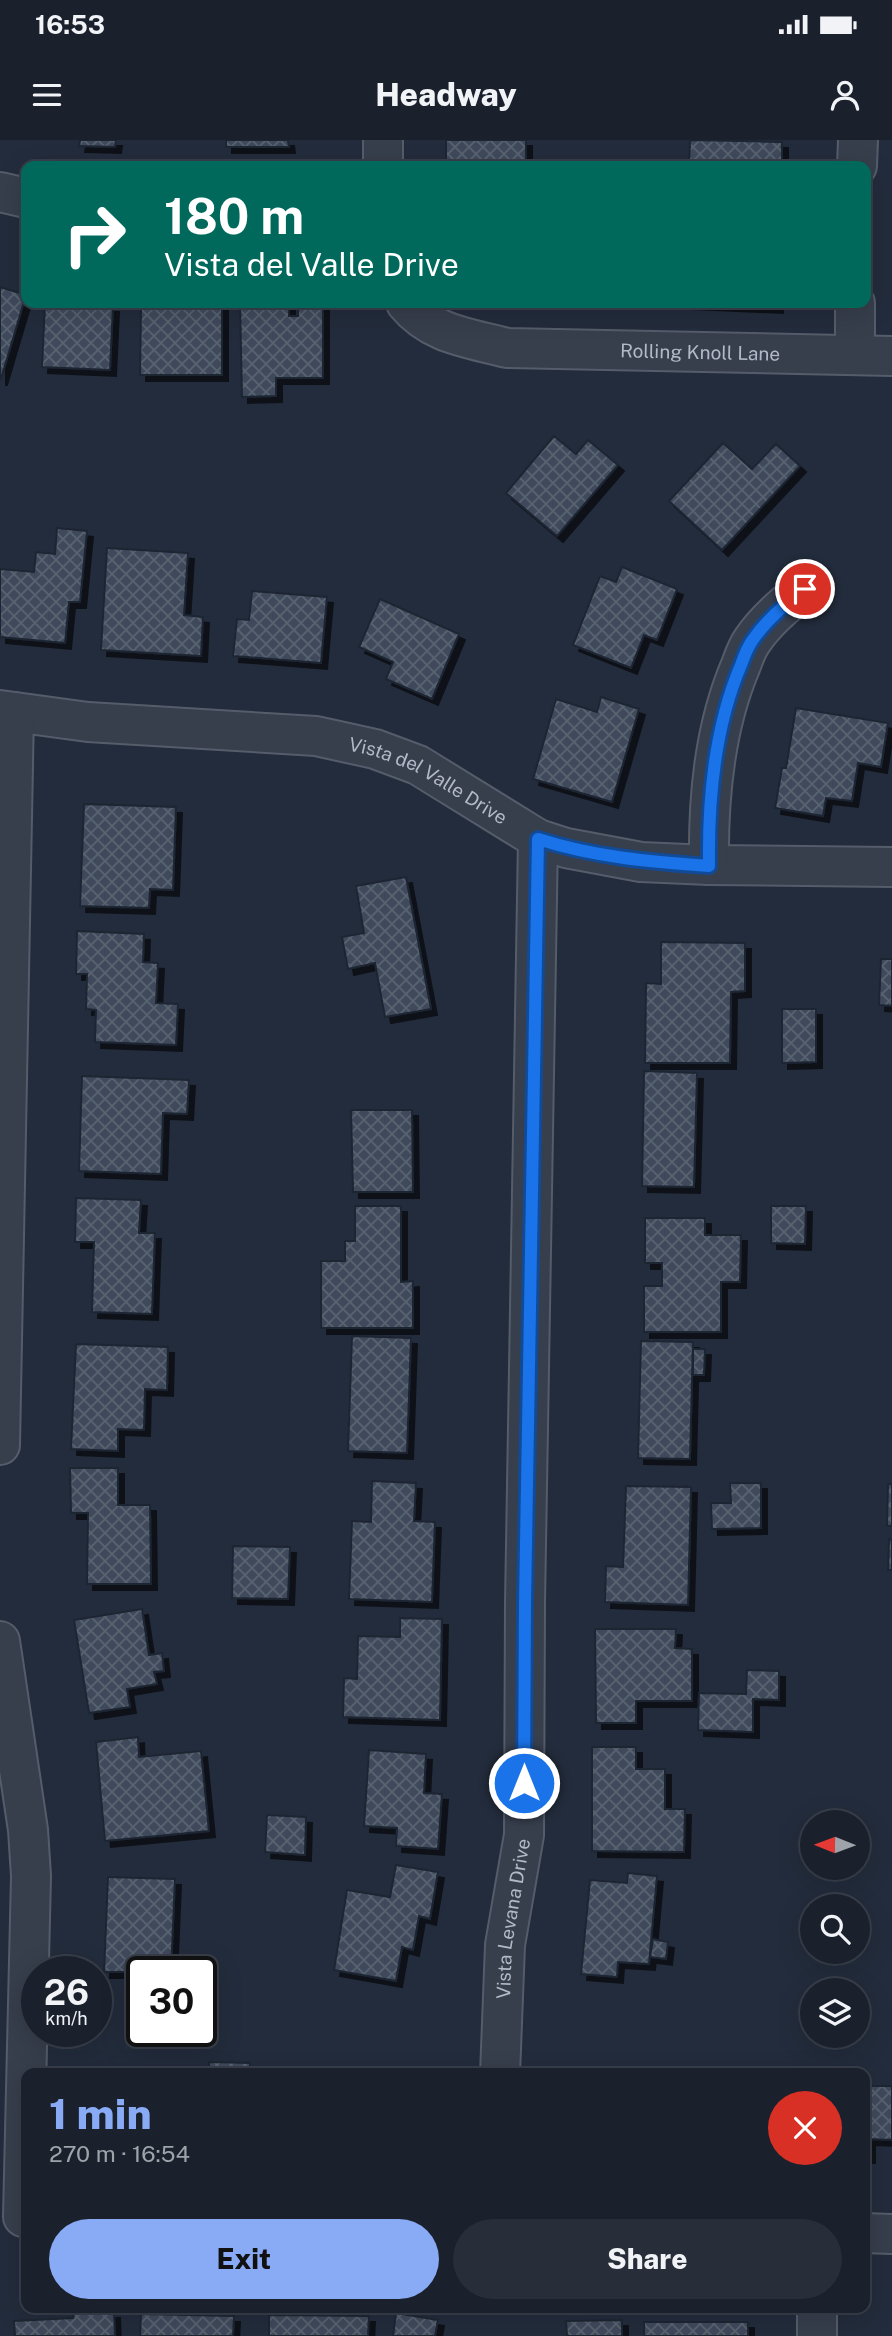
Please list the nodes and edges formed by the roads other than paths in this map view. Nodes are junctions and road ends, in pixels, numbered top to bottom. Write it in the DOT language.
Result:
graph roads {
  1 [pos="383,140"];
  2 [pos="858,140"];
  3 [pos="383,161"];
  4 [pos="857,161"];
  5 [pos="0,192"];
  6 [pos="21,197"];
  7 [pos="411,308"];
  8 [pos="855,308"];
  9 [pos="855,355"];
  10 [pos="892,356"];
  11 [pos="805,589"];
  12 [pos="7,711"];
  13 [pos="538,839"];
  14 [pos="709,866"];
  15 [pos="892,867"];
  16 [pos="0,1445"];
  17 [pos="0,1641"];
  18 [pos="23,2068"];
  19 [pos="500,2068"];
  20 [pos="21,2103"];
  21 [pos="16,2217"];
  22 [pos="870,2233"];
  23 [pos="892,2234"];
  24 [pos="817,2313"];
  25 [pos="817,2336"];
  1 -- 3 [label="street"];
  2 -- 4 [label="street"];
  5 -- 6 [label="street"];
  7 -- 9 [label="street, Rolling Knoll Lane"];
  8 -- 9 [label="street"];
  9 -- 10 [label="street, Rolling Knoll Lane"];
  11 -- 14 [label="street"];
  12 -- 13 [label="street, Vista del Valle Drive"];
  12 -- 16 [label="street"];
  13 -- 14 [label="street, Vista del Valle Drive"];
  13 -- 19 [label="street, Vista Levana Drive"];
  14 -- 15 [label="street, Vista del Valle Drive"];
  17 -- 18 [label="street"];
  20 -- 21 [label="street"];
  22 -- 23 [label="street"];
  24 -- 25 [label="street"];
}
